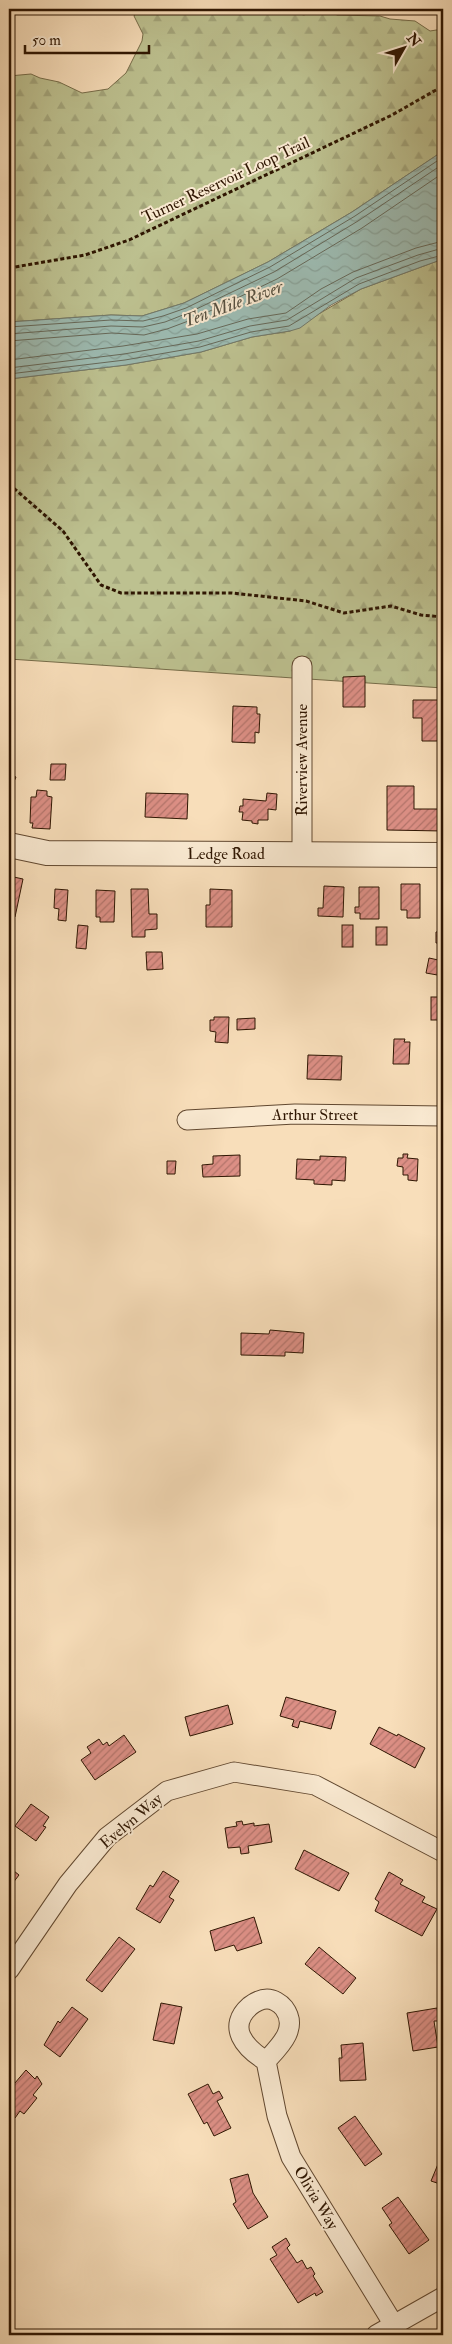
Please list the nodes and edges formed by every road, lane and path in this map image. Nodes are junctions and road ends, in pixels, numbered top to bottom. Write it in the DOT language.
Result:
graph roads {
  1 [pos="443,86"];
  2 [pos="9,268"];
  3 [pos="9,484"];
  4 [pos="443,617"];
  5 [pos="302,666"];
  6 [pos="9,845"];
  7 [pos="302,854"];
  8 [pos="443,855"];
  9 [pos="443,1116"];
  10 [pos="187,1120"];
  11 [pos="443,1852"];
  12 [pos="9,1970"];
  13 [pos="266,2061"];
  14 [pos="443,2297"];
  15 [pos="394,2325"];
  16 [pos="376,2335"];
  1 -- 2 [label="path, Turner Reservoir Loop Trail"];
  3 -- 4 [label="path"];
  5 -- 7 [label="street, Riverview Avenue"];
  6 -- 7 [label="street, Ledge Road"];
  7 -- 8 [label="street, Ledge Road"];
  9 -- 10 [label="street, Arthur Street"];
  11 -- 12 [label="street, Evelyn Way"];
  13 -- 15 [label="street, Olivia Way"];
  14 -- 15 [label="street"];
  15 -- 16 [label="street"];
}
